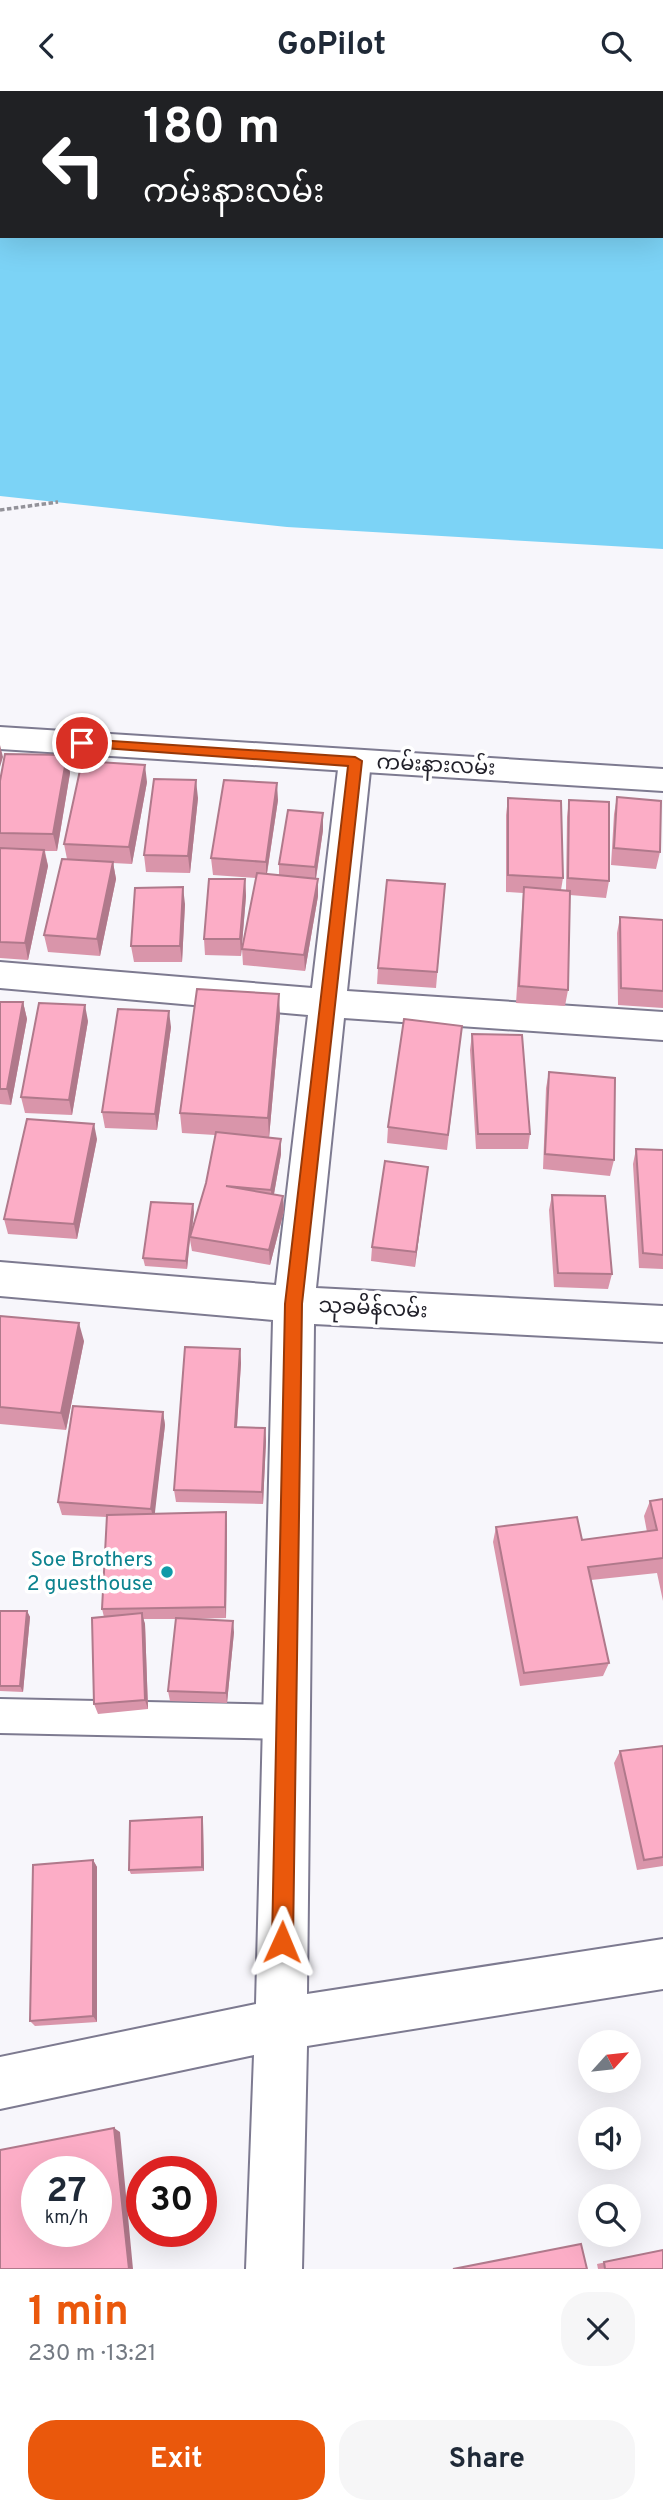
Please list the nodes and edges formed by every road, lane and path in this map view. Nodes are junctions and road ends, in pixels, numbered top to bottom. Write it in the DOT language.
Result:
graph roads {
  1 [pos="58,502"];
  2 [pos="0,510"];
  3 [pos="0,738"];
  4 [pos="355,761"];
  5 [pos="663,780"];
  6 [pos="0,975"];
  7 [pos="328,1003"];
  8 [pos="663,1026"];
  9 [pos="0,1279"];
  10 [pos="294,1304"];
  11 [pos="663,1324"];
  12 [pos="0,1716"];
  13 [pos="286,1722"];
  14 [pos="663,1964"];
  15 [pos="281,2024"];
  16 [pos="0,2083"];
  17 [pos="274,2269"];
  1 -- 2 [label="path"];
  3 -- 4 [label="street, ကမ်းနားလမ်း"];
  4 -- 5 [label="street, ကမ်းနားလမ်း"];
  4 -- 7 [label="street"];
  6 -- 7 [label="street"];
  7 -- 8 [label="street"];
  7 -- 10 [label="street"];
  9 -- 10 [label="street, သုခမိန်လမ်း"];
  10 -- 11 [label="street, သုခမိန်လမ်း"];
  10 -- 13 [label="street"];
  12 -- 13 [label="lane"];
  13 -- 15 [label="street"];
  14 -- 15 [label="street"];
  15 -- 16 [label="street"];
  15 -- 17 [label="street"];
}
